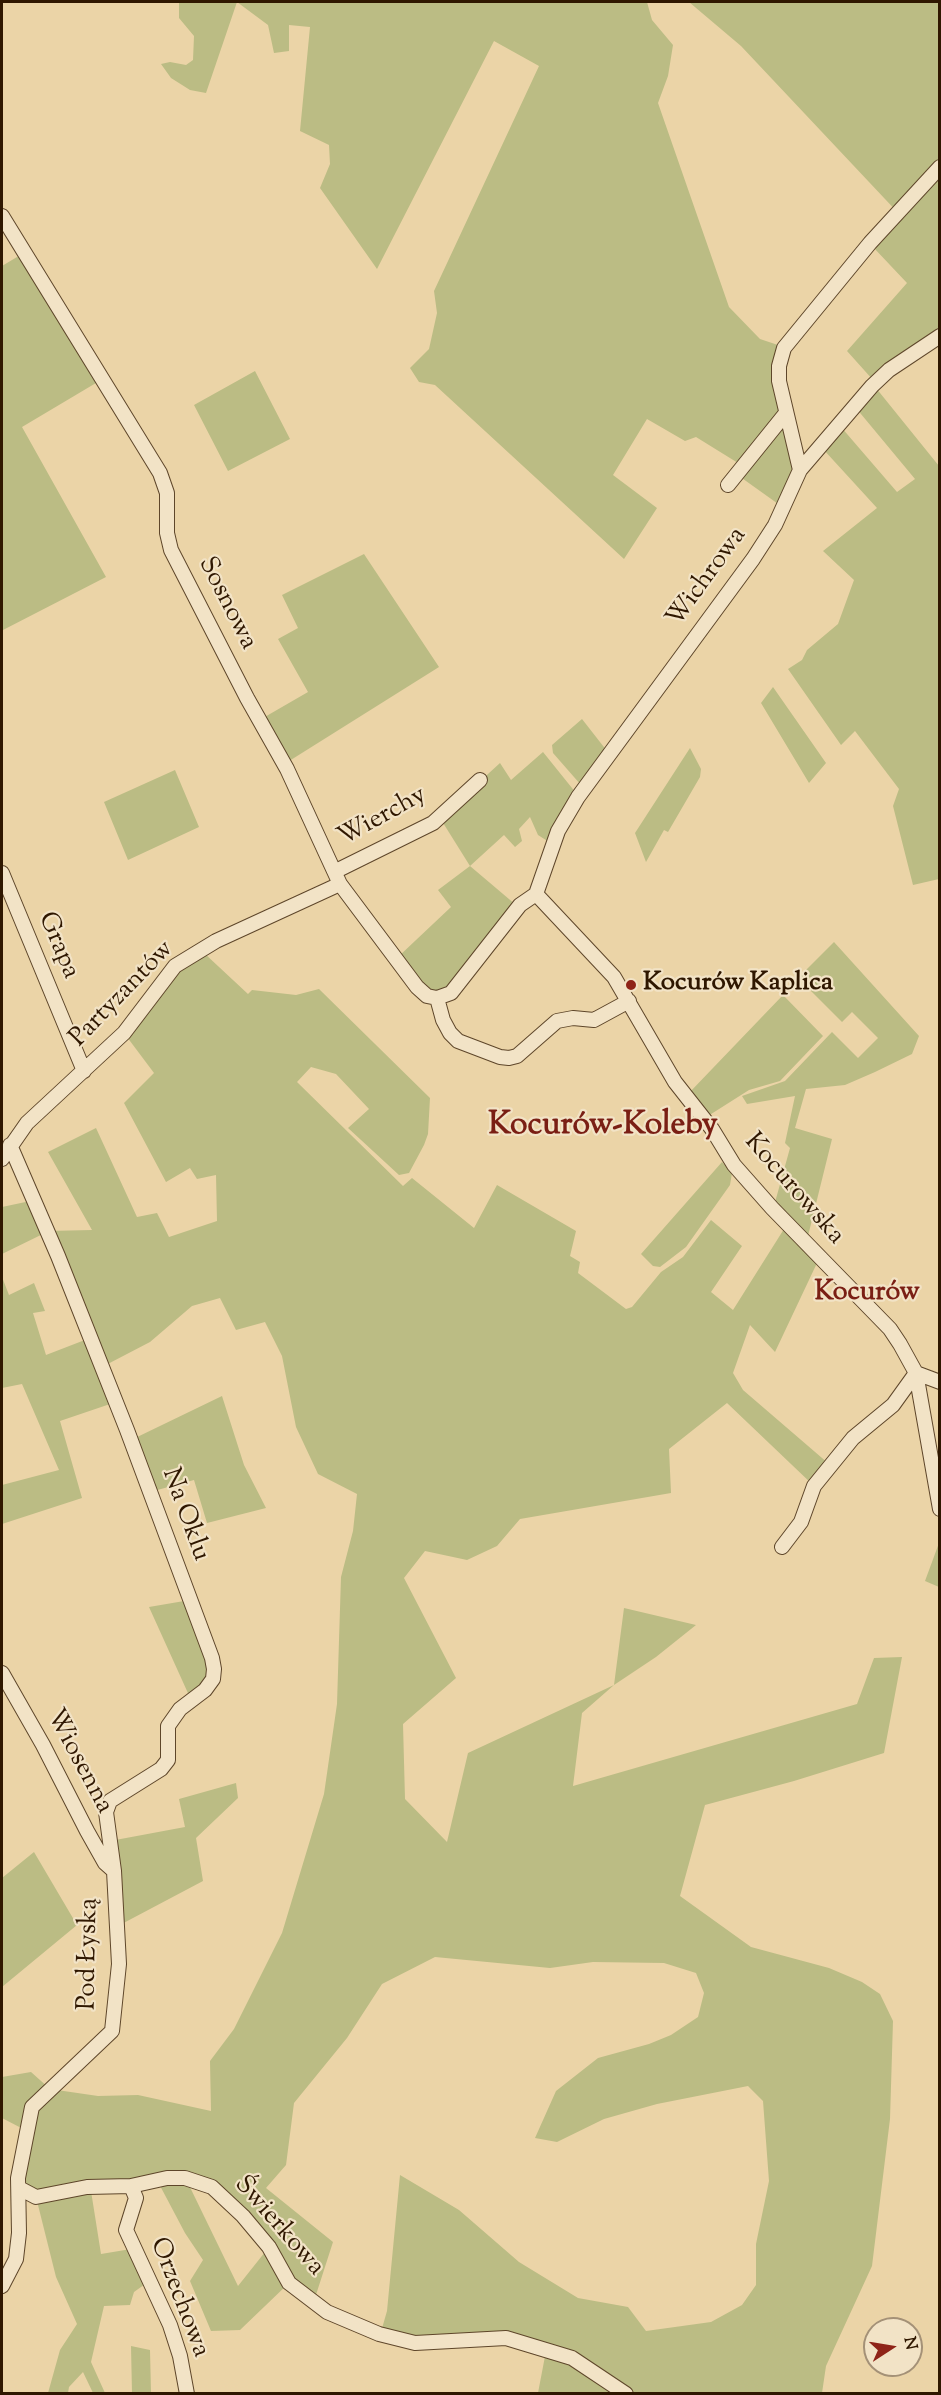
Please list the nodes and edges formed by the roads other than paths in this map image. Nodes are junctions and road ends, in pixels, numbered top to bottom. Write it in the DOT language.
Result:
graph roads {
  1 [pos="939,167"];
  2 [pos="2,216"];
  3 [pos="939,336"];
  4 [pos="786,413"];
  5 [pos="800,470"];
  6 [pos="728,485"];
  7 [pos="480,780"];
  8 [pos="2,873"];
  9 [pos="338,878"];
  10 [pos="536,894"];
  11 [pos="437,998"];
  12 [pos="629,1001"];
  13 [pos="84,1071"];
  14 [pos="10,1145"];
  15 [pos="2,1159"];
  16 [pos="916,1373"];
  17 [pos="939,1382"];
  18 [pos="939,1509"];
  19 [pos="782,1547"];
  20 [pos="2,1673"];
  21 [pos="114,1871"];
  22 [pos="131,2186"];
  23 [pos="19,2188"];
  24 [pos="2,2286"];
  25 [pos="187,2394"];
  26 [pos="626,2394"];
  1 -- 4 [label="street"];
  2 -- 9 [label="street, Sosnowa"];
  3 -- 5 [label="street, Wichrowa"];
  4 -- 5 [label="street"];
  4 -- 6 [label="street"];
  5 -- 10 [label="street, Wichrowa"];
  7 -- 9 [label="street, Wierchy"];
  8 -- 13 [label="street, Grapa"];
  9 -- 11 [label="street, Sosnowa"];
  9 -- 13 [label="street, Partyzantów"];
  10 -- 11 [label="street"];
  10 -- 12 [label="street, Kocurowska"];
  11 -- 12 [label="street"];
  12 -- 16 [label="street, Kocurowska"];
  13 -- 14 [label="street, Partyzantów"];
  14 -- 15 [label="street, Partyzantów"];
  14 -- 21 [label="street, Na Oklu"];
  16 -- 17 [label="street"];
  16 -- 18 [label="street, Kocurowska"];
  16 -- 19 [label="street"];
  20 -- 21 [label="street, Wiosenna"];
  21 -- 23 [label="street, Pod Łyską"];
  22 -- 23 [label="street, Świerkowa"];
  22 -- 25 [label="street, Orzechowa"];
  22 -- 26 [label="street, Świerkowa"];
  23 -- 24 [label="street, Pod Łyską"];
}
